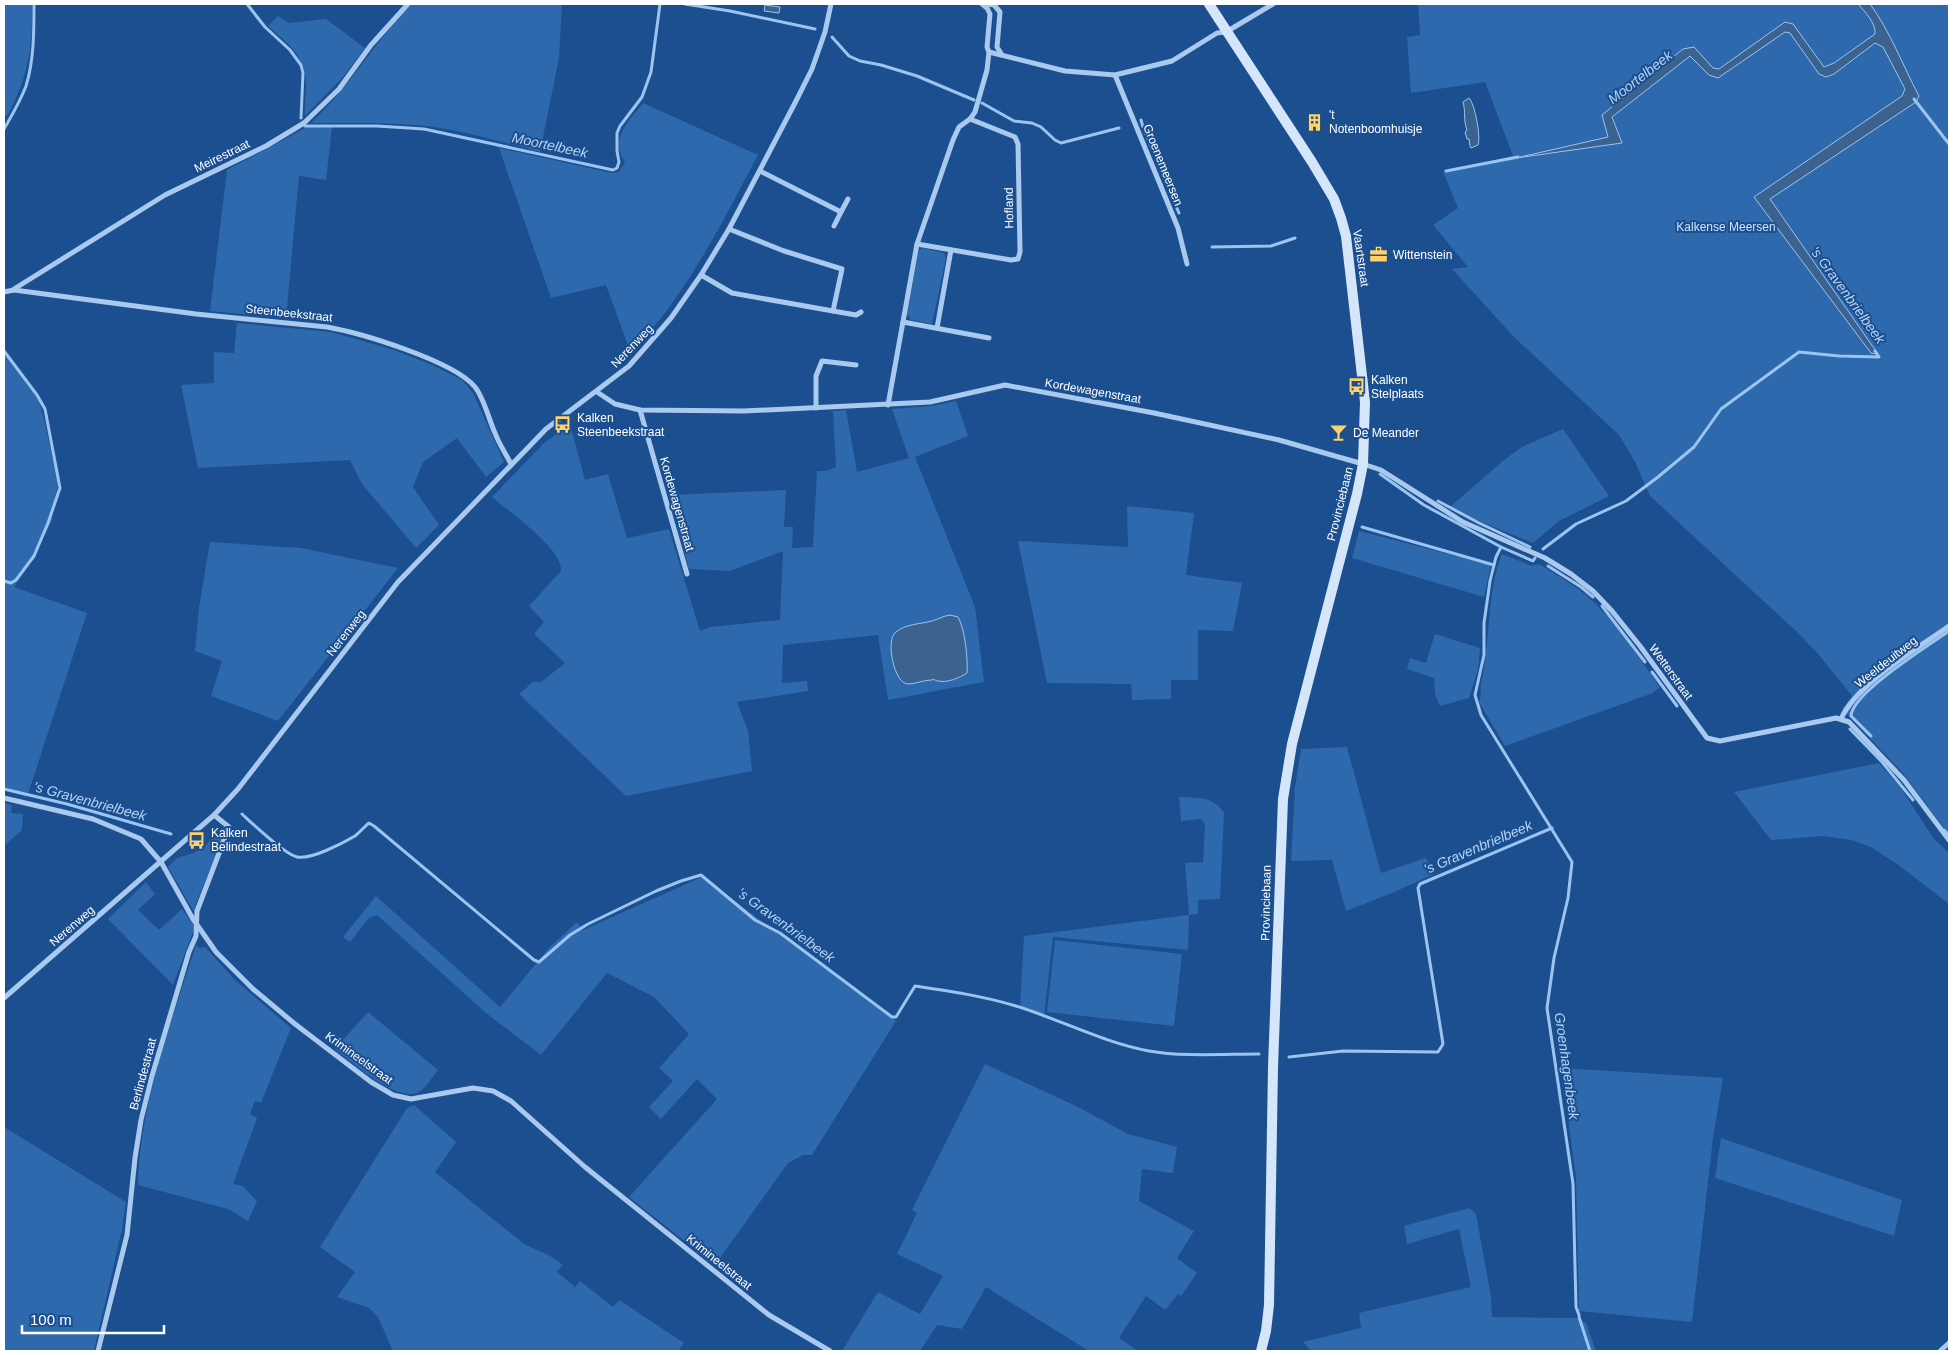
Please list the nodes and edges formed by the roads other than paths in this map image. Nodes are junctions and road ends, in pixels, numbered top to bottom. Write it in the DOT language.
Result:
graph roads {
  1 [pos="408,4"];
  2 [pos="831,4"];
  3 [pos="982,4"];
  4 [pos="987,4"];
  5 [pos="994,4"];
  6 [pos="1208,4"];
  7 [pos="1274,4"];
  8 [pos="1226,32"];
  9 [pos="989,52"];
  10 [pos="1002,55"];
  11 [pos="1115,76"];
  12 [pos="970,119"];
  13 [pos="760,171"];
  14 [pos="848,199"];
  15 [pos="841,212"];
  16 [pos="834,226"];
  17 [pos="729,229"];
  18 [pos="917,244"];
  19 [pos="951,250"];
  20 [pos="1187,264"];
  21 [pos="701,275"];
  22 [pos="14,290"];
  23 [pos="4,292"];
  24 [pos="833,311"];
  25 [pos="861,312"];
  26 [pos="903,322"];
  27 [pos="937,328"];
  28 [pos="989,338"];
  29 [pos="856,365"];
  30 [pos="597,392"];
  31 [pos="888,405"];
  32 [pos="816,408"];
  33 [pos="640,410"];
  34 [pos="511,464"];
  35 [pos="1363,464"];
  36 [pos="687,574"];
  37 [pos="1949,626"];
  38 [pos="1841,719"];
  39 [pos="4,798"];
  40 [pos="214,815"];
  41 [pos="1949,840"];
  42 [pos="161,862"];
  43 [pos="198,926"];
  44 [pos="4,998"];
  45 [pos="1949,1343"];
  46 [pos="98,1351"];
  47 [pos="830,1351"];
  48 [pos="1261,1351"];
  49 [pos="1940,1351"];
  1 -- 22 [label="street, Meirestraat"];
  2 -- 13 [label="street, Nerenweg"];
  3 -- 9 [label="street"];
  4 -- 5 [label="street"];
  5 -- 10 [label="street"];
  6 -- 8 [label="main road, Vaartstraat"];
  7 -- 8 [label="street"];
  8 -- 11 [label="street"];
  8 -- 35 [label="main road, Vaartstraat"];
  9 -- 10 [label="street"];
  9 -- 12 [label="street"];
  10 -- 11 [label="street"];
  11 -- 20 [label="street, Groenemeersen"];
  12 -- 18 [label="street"];
  12 -- 19 [label="street, Hofland"];
  13 -- 15 [label="street"];
  13 -- 17 [label="street, Nerenweg"];
  14 -- 15 [label="street"];
  15 -- 16 [label="street"];
  17 -- 21 [label="street, Nerenweg"];
  17 -- 24 [label="street"];
  18 -- 19 [label="street, Hofland"];
  18 -- 26 [label="street"];
  19 -- 27 [label="street"];
  21 -- 24 [label="street"];
  21 -- 30 [label="street, Nerenweg"];
  22 -- 23 [label="street, Steenbeekstraat"];
  22 -- 34 [label="street, Steenbeekstraat"];
  24 -- 25 [label="street"];
  26 -- 27 [label="street"];
  26 -- 31 [label="street"];
  27 -- 28 [label="street"];
  29 -- 32 [label="street"];
  30 -- 33 [label="street, Kordewagenstraat"];
  30 -- 34 [label="street, Nerenweg"];
  31 -- 32 [label="street, Kordewagenstraat"];
  31 -- 35 [label="street, Kordewagenstraat"];
  32 -- 33 [label="street, Kordewagenstraat"];
  33 -- 36 [label="street, Kordewagenstraat"];
  34 -- 40 [label="street, Nerenweg"];
  35 -- 38 [label="street, Wetterstraat"];
  35 -- 48 [label="main road, Provinciebaan"];
  37 -- 38 [label="street, Weeldeuitweg"];
  38 -- 41 [label="street"];
  39 -- 42 [label="street, Krimineelstraat"];
  40 -- 42 [label="street, Nerenweg"];
  40 -- 43 [label="street, Berlindestraat"];
  42 -- 43 [label="street, Krimineelstraat"];
  42 -- 44 [label="street, Nerenweg"];
  43 -- 46 [label="street, Berlindestraat"];
  43 -- 47 [label="street, Krimineelstraat"];
  45 -- 49 [label="street"];
}
